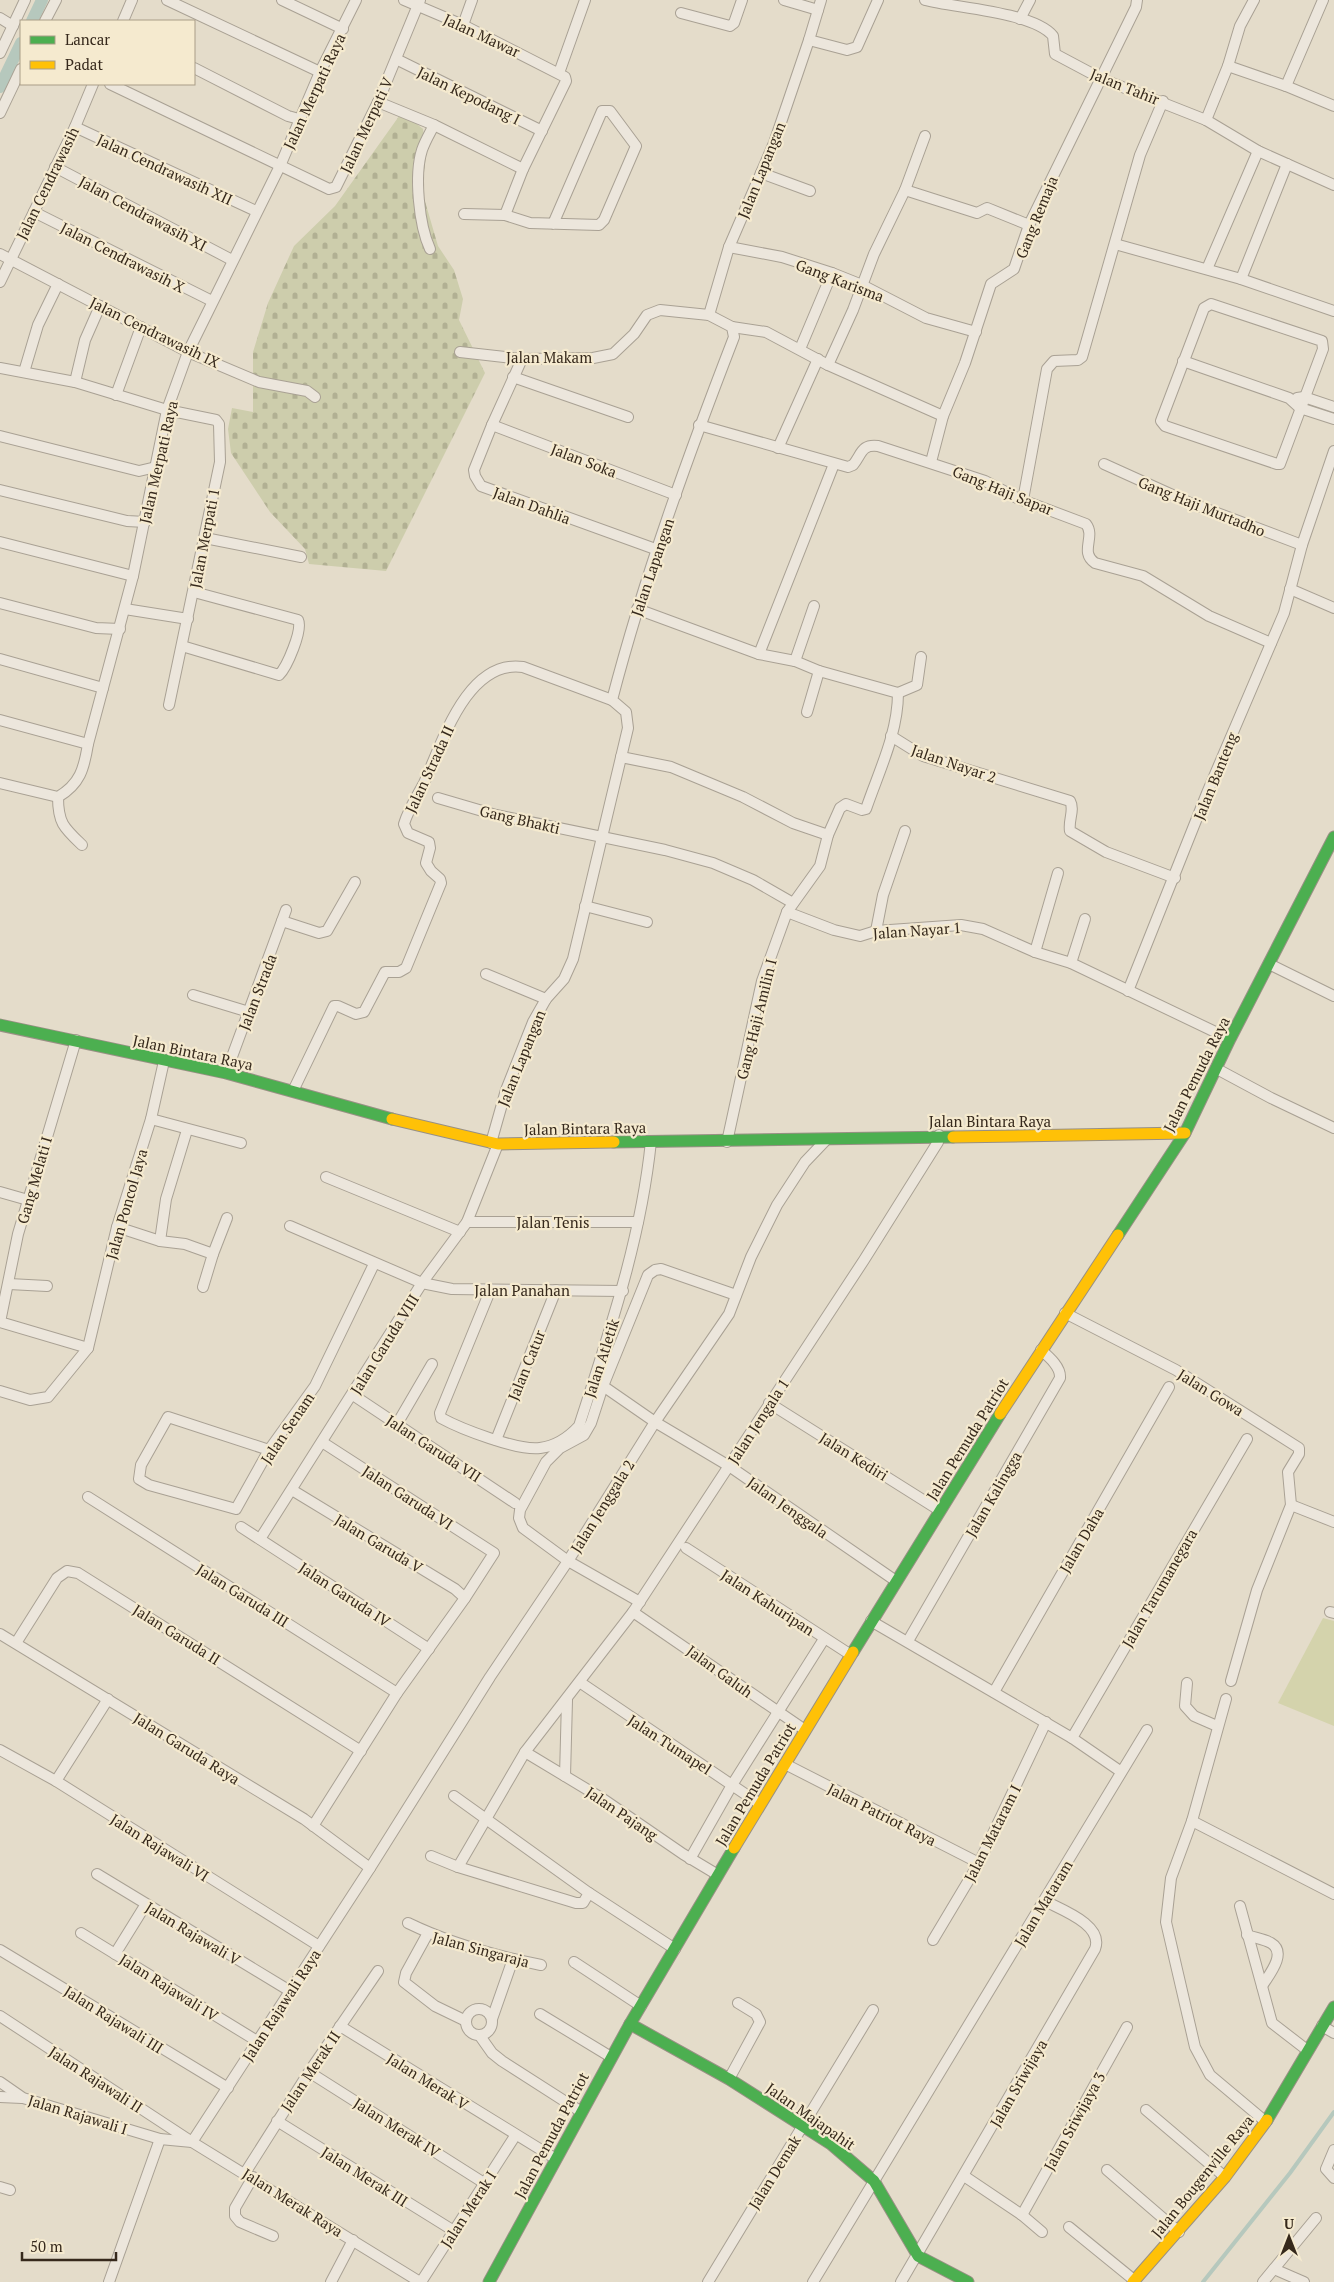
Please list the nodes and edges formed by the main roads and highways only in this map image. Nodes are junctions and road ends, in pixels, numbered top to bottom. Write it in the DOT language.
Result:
graph roads {
  1 [pos="1334,837"];
  2 [pos="0,1024"];
  3 [pos="1185,1133"];
  4 [pos="1065,1313"];
  5 [pos="1334,2007"];
  6 [pos="630,2024"];
  7 [pos="1134,2281"];
  8 [pos="489,2282"];
  9 [pos="968,2282"];
  1 -- 3 [label="main road, Jalan Pemuda Raya"];
  2 -- 3 [label="main road, Jalan Bintara Raya"];
  3 -- 4 [label="main road, Jalan Pemuda Raya"];
  4 -- 6 [label="main road, Jalan Pemuda Patriot"];
  5 -- 7 [label="main road, Jalan Bougenville Raya"];
  6 -- 8 [label="main road, Jalan Pemuda Patriot"];
  6 -- 9 [label="main road, Jalan Majapahit"];
}
